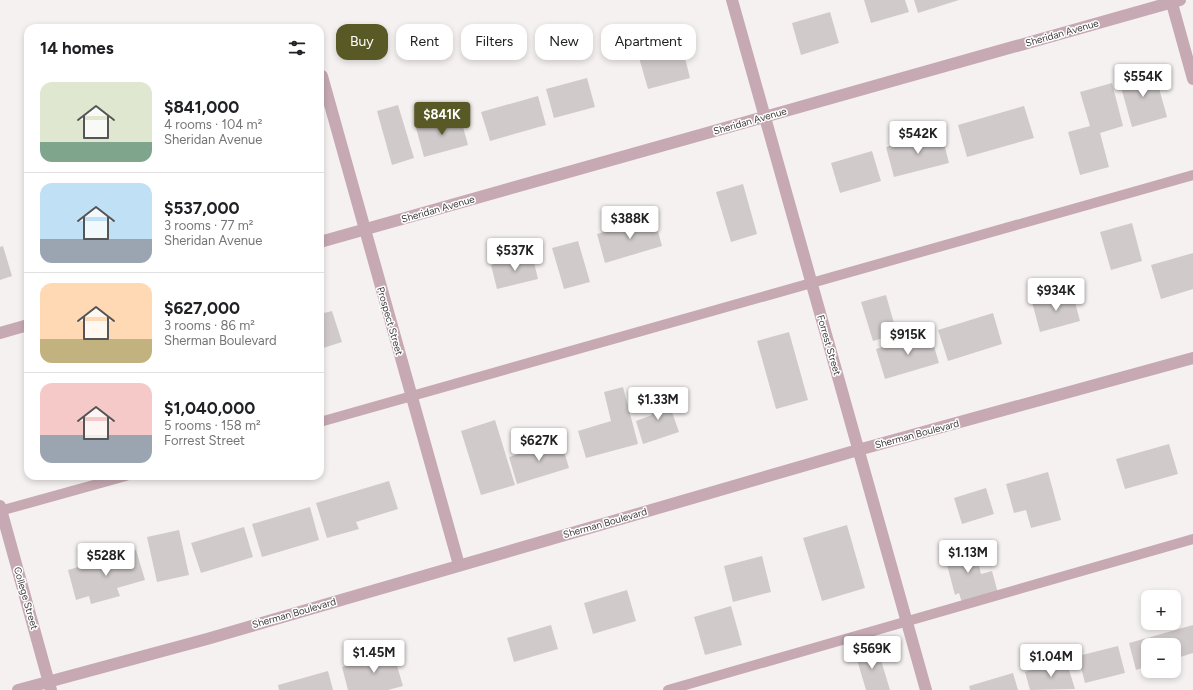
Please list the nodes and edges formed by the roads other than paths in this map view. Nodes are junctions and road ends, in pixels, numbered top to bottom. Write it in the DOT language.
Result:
graph roads {
  1 [pos="732,0"];
  2 [pos="1174,1"];
  3 [pos="1193,79"];
  4 [pos="324,83"];
  5 [pos="765,117"];
  6 [pos="1193,175"];
  7 [pos="365,230"];
  8 [pos="324,241"];
  9 [pos="811,283"];
  10 [pos="24,326"];
  11 [pos="0,333"];
  12 [pos="1193,358"];
  13 [pos="412,396"];
  14 [pos="324,421"];
  15 [pos="858,450"];
  16 [pos="111,480"];
  17 [pos="0,509"];
  18 [pos="1193,539"];
  19 [pos="459,565"];
  20 [pos="907,620"];
  21 [pos="50,686"];
  22 [pos="18,690"];
  23 [pos="668,690"];
  24 [pos="926,690"];
  1 -- 5 [label="street, Forrest Street"];
  2 -- 3 [label="street"];
  2 -- 5 [label="street, Sheridan Avenue"];
  4 -- 7 [label="street, Prospect Street"];
  5 -- 7 [label="street, Sheridan Avenue"];
  5 -- 9 [label="street, Forrest Street"];
  6 -- 9 [label="lane"];
  7 -- 8 [label="street, Sheridan Avenue"];
  7 -- 13 [label="street, Prospect Street"];
  9 -- 13 [label="lane"];
  9 -- 15 [label="street, Forrest Street"];
  10 -- 11 [label="street"];
  12 -- 15 [label="street, Sherman Boulevard"];
  13 -- 14 [label="lane"];
  13 -- 19 [label="street, Prospect Street"];
  15 -- 19 [label="street, Sherman Boulevard"];
  15 -- 20 [label="street, Forrest Street"];
  16 -- 17 [label="lane"];
  17 -- 21 [label="street, College Street"];
  18 -- 20 [label="lane"];
  19 -- 21 [label="street, Sherman Boulevard"];
  20 -- 23 [label="lane"];
  20 -- 24 [label="street, Forrest Street"];
  21 -- 22 [label="street, Sherman Boulevard"];
}
